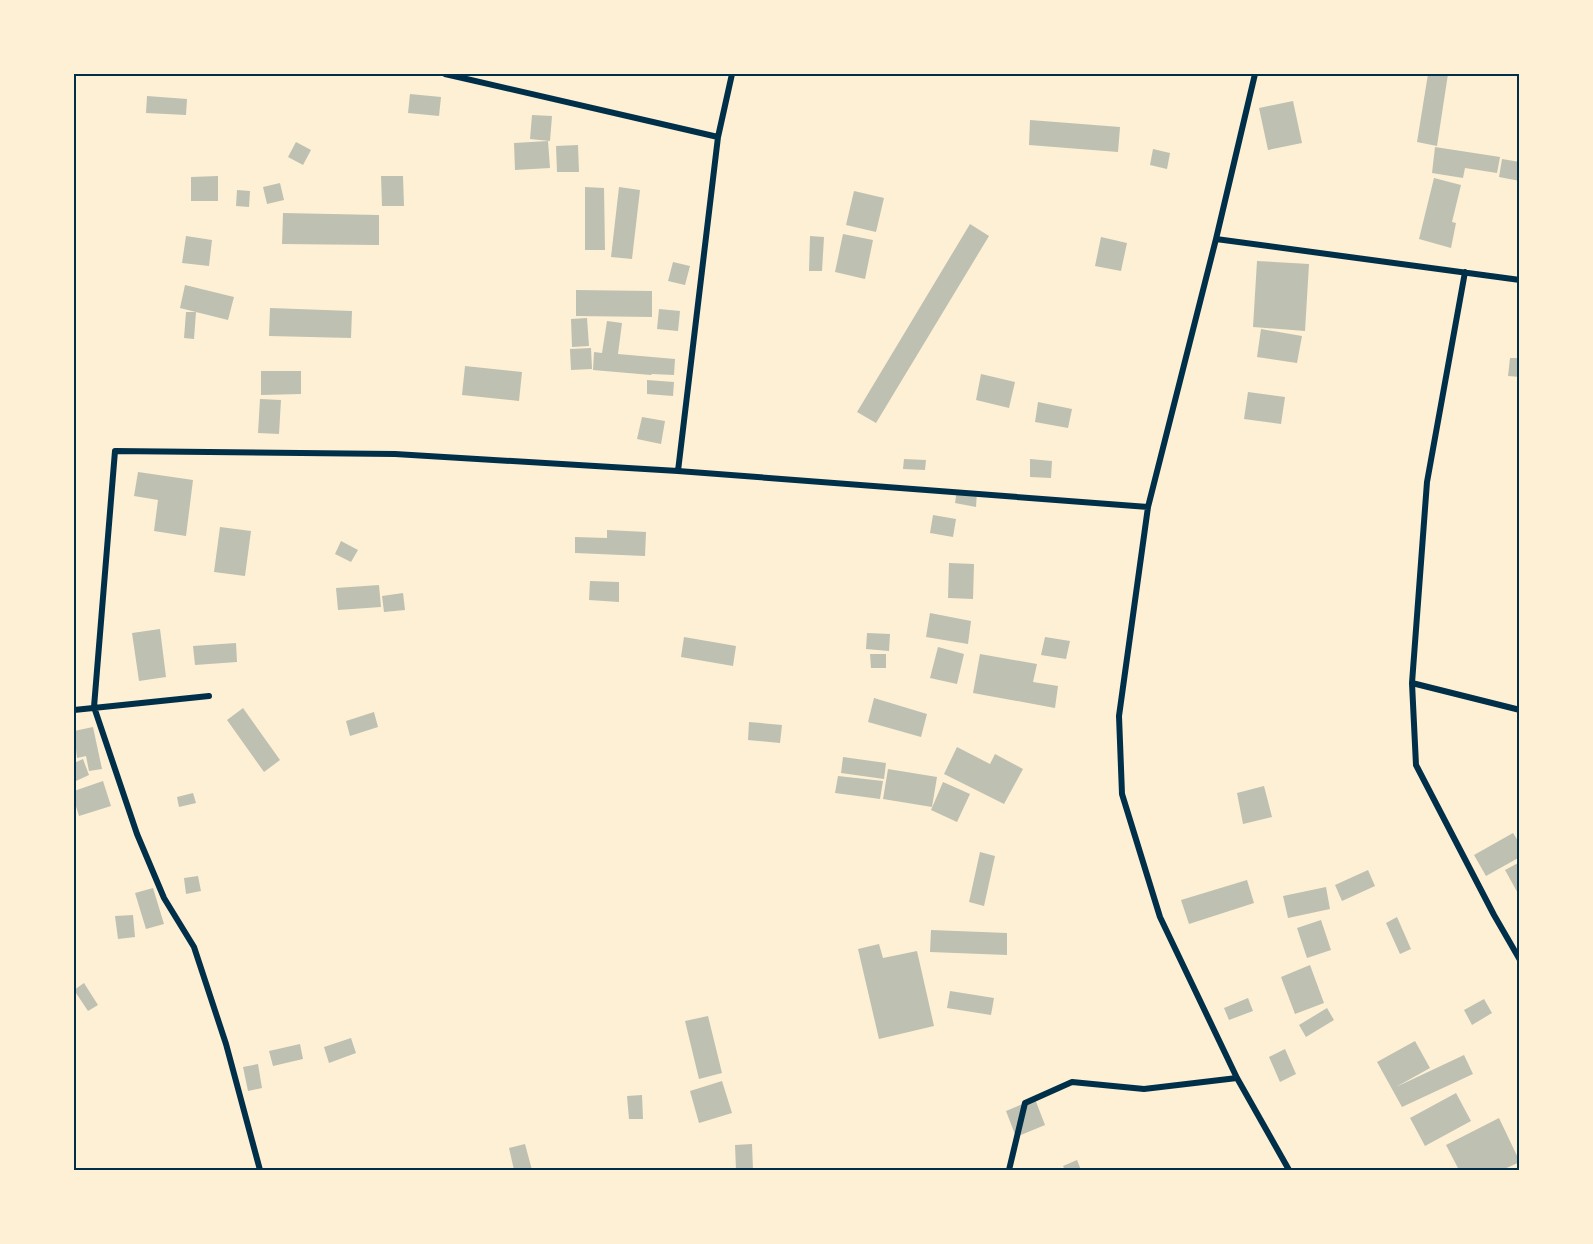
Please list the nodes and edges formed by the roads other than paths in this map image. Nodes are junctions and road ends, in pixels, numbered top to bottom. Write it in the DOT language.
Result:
graph roads {
  1 [pos="445,74"];
  2 [pos="732,74"];
  3 [pos="1255,74"];
  4 [pos="718,136"];
  5 [pos="1216,239"];
  6 [pos="1465,272"];
  7 [pos="1520,280"];
  8 [pos="678,471"];
  9 [pos="1148,507"];
  10 [pos="1412,683"];
  11 [pos="209,696"];
  12 [pos="94,707"];
  13 [pos="74,710"];
  14 [pos="1520,710"];
  15 [pos="1520,960"];
  16 [pos="1237,1078"];
  17 [pos="260,1170"];
  18 [pos="1009,1170"];
  19 [pos="1289,1170"];
  1 -- 4 [label="street"];
  2 -- 4 [label="street"];
  3 -- 5 [label="street"];
  4 -- 8 [label="street"];
  5 -- 6 [label="street"];
  5 -- 9 [label="street"];
  6 -- 7 [label="street"];
  6 -- 10 [label="street"];
  8 -- 9 [label="street"];
  8 -- 12 [label="street"];
  9 -- 16 [label="street"];
  10 -- 14 [label="street"];
  10 -- 15 [label="street"];
  11 -- 12 [label="street"];
  12 -- 13 [label="street"];
  12 -- 17 [label="street"];
  16 -- 18 [label="street"];
  16 -- 19 [label="street"];
}
